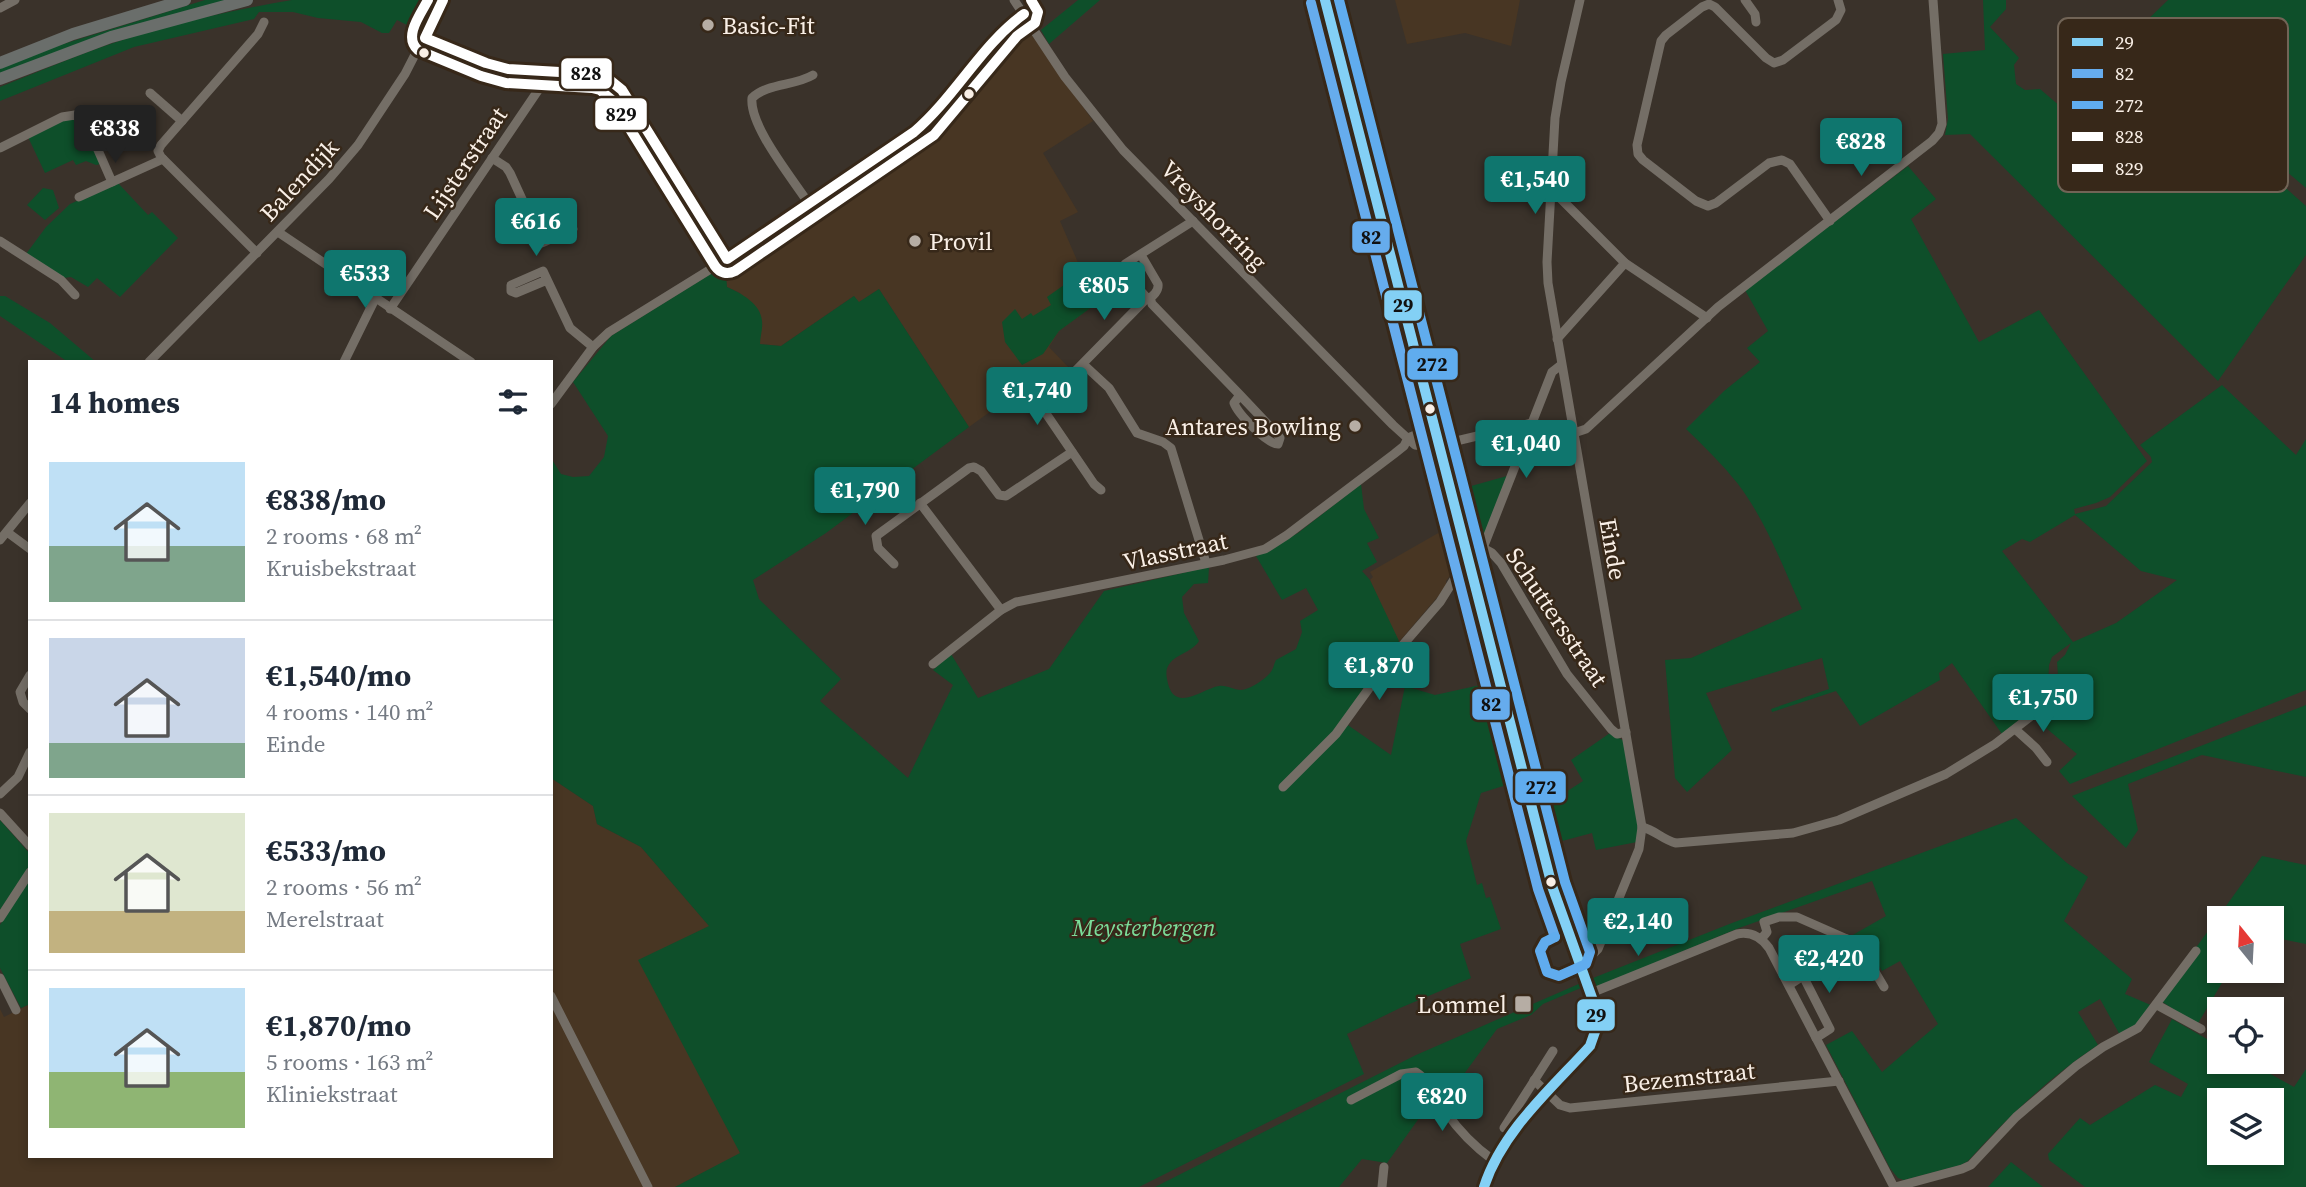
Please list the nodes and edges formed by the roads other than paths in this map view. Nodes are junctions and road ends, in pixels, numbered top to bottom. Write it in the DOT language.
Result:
graph roads {
  1 [pos="15,0"];
  2 [pos="185,0"];
  3 [pos="247,0"];
  4 [pos="1014,0"];
  5 [pos="1325,0"];
  6 [pos="1580,0"];
  7 [pos="1745,0"];
  8 [pos="1838,0"];
  9 [pos="1933,0"];
  10 [pos="442,2"];
  11 [pos="0,8"];
  12 [pos="1024,14"];
  13 [pos="264,22"];
  14 [pos="1756,22"];
  15 [pos="425,38"];
  16 [pos="0,63"];
  17 [pos="543,72"];
  18 [pos="813,75"];
  19 [pos="0,79"];
  20 [pos="150,93"];
  21 [pos="182,121"];
  22 [pos="0,148"];
  23 [pos="492,158"];
  24 [pos="163,159"];
  25 [pos="112,183"];
  26 [pos="1551,189"];
  27 [pos="79,197"];
  28 [pos="809,204"];
  29 [pos="1830,220"];
  30 [pos="1193,221"];
  31 [pos="278,232"];
  32 [pos="538,234"];
  33 [pos="0,241"];
  34 [pos="257,253"];
  35 [pos="1141,255"];
  36 [pos="727,259"];
  37 [pos="1625,263"];
  38 [pos="547,280"];
  39 [pos="75,295"];
  40 [pos="1149,298"];
  41 [pos="375,299"];
  42 [pos="390,309"];
  43 [pos="1707,318"];
  44 [pos="1557,339"];
  45 [pos="593,347"];
  46 [pos="151,360"];
  47 [pos="345,360"];
  48 [pos="468,360"];
  49 [pos="1083,364"];
  50 [pos="1562,366"];
  51 [pos="1240,395"];
  52 [pos="553,401"];
  53 [pos="1532,423"];
  54 [pos="1435,427"];
  55 [pos="1574,433"];
  56 [pos="1408,438"];
  57 [pos="1440,446"];
  58 [pos="1072,452"];
  59 [pos="1101,490"];
  60 [pos="920,503"];
  61 [pos="28,505"];
  62 [pos="3,536"];
  63 [pos="28,548"];
  64 [pos="1483,548"];
  65 [pos="1468,557"];
  66 [pos="1206,563"];
  67 [pos="894,564"];
  68 [pos="1472,573"];
  69 [pos="1447,592"];
  70 [pos="1001,610"];
  71 [pos="933,664"];
  72 [pos="28,679"];
  73 [pos="28,707"];
  74 [pos="2030,717"];
  75 [pos="2015,729"];
  76 [pos="1626,732"];
  77 [pos="28,756"];
  78 [pos="2048,762"];
  79 [pos="1283,787"];
  80 [pos="0,794"];
  81 [pos="0,813"];
  82 [pos="1642,827"];
  83 [pos="28,844"];
  84 [pos="28,875"];
  85 [pos="0,918"];
  86 [pos="1764,922"];
  87 [pos="1741,933"];
  88 [pos="1762,939"];
  89 [pos="1847,939"];
  90 [pos="2196,951"];
  91 [pos="1579,962"];
  92 [pos="1803,976"];
  93 [pos="0,978"];
  94 [pos="1789,985"];
  95 [pos="1884,987"];
  96 [pos="1591,993"];
  97 [pos="553,1000"];
  98 [pos="2157,1005"];
  99 [pos="16,1010"];
  100 [pos="2200,1030"];
  101 [pos="1816,1038"];
  102 [pos="1553,1051"];
  103 [pos="1534,1080"];
  104 [pos="1839,1081"];
  105 [pos="1549,1093"];
  106 [pos="1351,1100"];
  107 [pos="1504,1128"];
  108 [pos="1493,1160"];
  109 [pos="1384,1167"];
  110 [pos="648,1187"];
  111 [pos="1382,1187"];
  112 [pos="1484,1187"];
  113 [pos="1895,1187"];
  1 -- 11 [label="street"];
  2 -- 16 [label="highway"];
  3 -- 19 [label="highway"];
  4 -- 12 [label="street, Vreyshorring"];
  5 -- 54 [label="main road"];
  6 -- 26 [label="street, Einde"];
  7 -- 14 [label="street"];
  8 -- 29 [label="street"];
  9 -- 29 [label="street"];
  10 -- 15 [label="street, Balendijk"];
  12 -- 28 [label="street"];
  12 -- 30 [label="street, Vreyshorring"];
  13 -- 21 [label="street"];
  15 -- 17 [label="street"];
  15 -- 31 [label="street, Balendijk"];
  17 -- 23 [label="street, Lijsterstraat"];
  17 -- 36 [label="street"];
  18 -- 28 [label="street"];
  20 -- 21 [label="street"];
  21 -- 24 [label="street"];
  22 -- 25 [label="street"];
  23 -- 32 [label="street"];
  23 -- 42 [label="street, Lijsterstraat"];
  24 -- 25 [label="street"];
  24 -- 34 [label="street"];
  25 -- 27 [label="street"];
  26 -- 37 [label="street"];
  26 -- 44 [label="street, Einde"];
  28 -- 36 [label="street"];
  29 -- 43 [label="street"];
  30 -- 35 [label="street"];
  30 -- 56 [label="street, Vreyshorring"];
  31 -- 34 [label="street, Balendijk"];
  31 -- 41 [label="street"];
  33 -- 39 [label="street"];
  34 -- 46 [label="street, Balendijk"];
  35 -- 40 [label="street"];
  35 -- 40 [label="street"];
  36 -- 45 [label="street"];
  37 -- 43 [label="street"];
  37 -- 44 [label="street"];
  38 -- 45 [label="street"];
  40 -- 49 [label="street"];
  40 -- 51 [label="street"];
  41 -- 42 [label="street"];
  41 -- 47 [label="street"];
  42 -- 48 [label="street"];
  43 -- 55 [label="street"];
  44 -- 50 [label="street, Einde"];
  45 -- 52 [label="street"];
  49 -- 58 [label="street"];
  49 -- 66 [label="street"];
  50 -- 53 [label="street"];
  50 -- 55 [label="street, Einde"];
  51 -- 51 [label="street"];
  53 -- 57 [label="street"];
  53 -- 64 [label="street"];
  54 -- 56 [label="street"];
  54 -- 57 [label="main road"];
  55 -- 76 [label="street, Einde"];
  56 -- 57 [label="street"];
  56 -- 66 [label="street, Vlasstraat"];
  57 -- 65 [label="main road"];
  58 -- 59 [label="street"];
  58 -- 60 [label="street"];
  60 -- 67 [label="street"];
  60 -- 70 [label="street"];
  61 -- 62 [label="street"];
  62 -- 63 [label="street"];
  64 -- 65 [label="street"];
  64 -- 76 [label="street, Schuttersstraat"];
  65 -- 68 [label="main road"];
  65 -- 69 [label="street"];
  66 -- 70 [label="street, Vlasstraat"];
  68 -- 69 [label="street"];
  68 -- 91 [label="main road"];
  69 -- 79 [label="street"];
  70 -- 71 [label="street, Vlasstraat"];
  72 -- 73 [label="street"];
  74 -- 75 [label="street"];
  75 -- 78 [label="street"];
  75 -- 82 [label="street"];
  76 -- 82 [label="street, Einde"];
  77 -- 80 [label="street"];
  81 -- 83 [label="street"];
  82 -- 91 [label="street, Einde"];
  84 -- 85 [label="street"];
  86 -- 87 [label="street"];
  86 -- 88 [label="street"];
  86 -- 89 [label="street"];
  87 -- 88 [label="street"];
  87 -- 96 [label="street"];
  88 -- 94 [label="street"];
  89 -- 92 [label="street"];
  89 -- 95 [label="street"];
  90 -- 98 [label="street"];
  91 -- 96 [label="main road"];
  92 -- 94 [label="street"];
  92 -- 101 [label="street"];
  93 -- 99 [label="street"];
  94 -- 101 [label="street"];
  96 -- 105 [label="main road"];
  97 -- 110 [label="street"];
  98 -- 100 [label="street"];
  98 -- 113 [label="street"];
  101 -- 104 [label="street"];
  102 -- 103 [label="street"];
  103 -- 105 [label="street, Bezemstraat"];
  103 -- 107 [label="street"];
  104 -- 105 [label="street, Bezemstraat"];
  104 -- 113 [label="street"];
  105 -- 108 [label="main road"];
  106 -- 108 [label="street"];
  108 -- 112 [label="main road"];
  109 -- 111 [label="street"];
}
